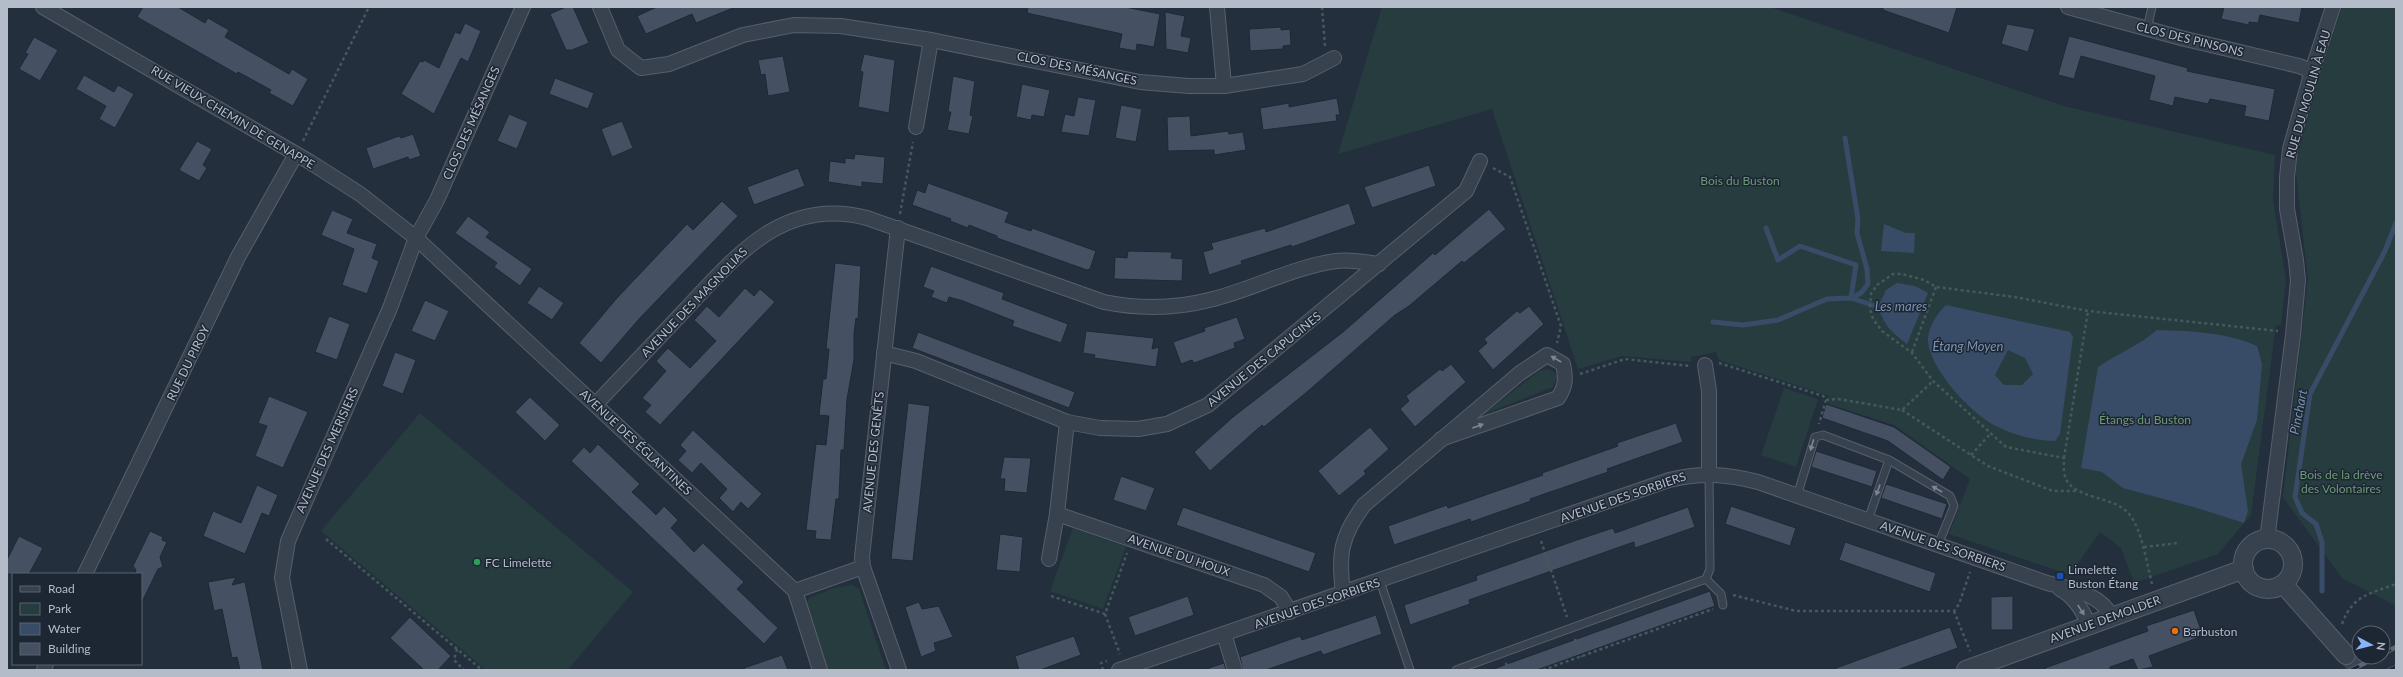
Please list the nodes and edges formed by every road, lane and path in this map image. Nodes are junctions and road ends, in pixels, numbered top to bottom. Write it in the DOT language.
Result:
graph roads {
  1 [pos="43,7"];
  2 [pos="369,7"];
  3 [pos="523,7"];
  4 [pos="600,7"];
  5 [pos="1217,7"];
  6 [pos="1322,7"];
  7 [pos="2068,7"];
  8 [pos="2152,7"];
  9 [pos="2333,7"];
  10 [pos="2147,29"];
  11 [pos="931,40"];
  12 [pos="1330,60"];
  13 [pos="2312,71"];
  14 [pos="1224,86"];
  15 [pos="915,133"];
  16 [pos="296,154"];
  17 [pos="1480,161"];
  18 [pos="903,201"];
  19 [pos="898,228"];
  20 [pos="416,238"];
  21 [pos="1379,264"];
  22 [pos="1936,287"];
  23 [pos="2088,311"];
  24 [pos="2293,335"];
  25 [pos="1912,352"];
  26 [pos="884,353"];
  27 [pos="1554,357"];
  28 [pos="1720,363"];
  29 [pos="1705,365"];
  30 [pos="1686,366"];
  31 [pos="1578,375"];
  32 [pos="1933,381"];
  33 [pos="1826,400"];
  34 [pos="596,404"];
  35 [pos="1902,410"];
  36 [pos="1067,422"];
  37 [pos="1991,433"];
  38 [pos="1815,437"];
  39 [pos="1441,439"];
  40 [pos="1971,455"];
  41 [pos="2064,458"];
  42 [pos="1889,460"];
  43 [pos="1709,473"];
  44 [pos="2077,491"];
  45 [pos="1797,496"];
  46 [pos="1057,514"];
  47 [pos="1868,520"];
  48 [pos="1536,527"];
  49 [pos="326,539"];
  50 [pos="1135,540"];
  51 [pos="2267,540"];
  52 [pos="2179,543"];
  53 [pos="1938,545"];
  54 [pos="2144,547"];
  55 [pos="1974,557"];
  56 [pos="1049,559"];
  57 [pos="863,567"];
  58 [pos="2244,569"];
  59 [pos="85,573"];
  60 [pos="1706,580"];
  61 [pos="1380,581"];
  62 [pos="2047,583"];
  63 [pos="2283,584"];
  64 [pos="2396,584"];
  65 [pos="794,591"];
  66 [pos="1343,592"];
  67 [pos="1721,594"];
  68 [pos="1051,596"];
  69 [pos="2156,600"];
  70 [pos="1723,605"];
  71 [pos="1954,611"];
  72 [pos="1290,612"];
  73 [pos="1105,614"];
  74 [pos="2112,617"];
  75 [pos="2088,625"];
  76 [pos="1571,629"];
  77 [pos="1224,634"];
  78 [pos="2340,648"];
  79 [pos="457,649"];
  80 [pos="1582,657"];
  81 [pos="1971,668"];
  82 [pos="300,670"];
  83 [pos="464,670"];
  84 [pos="482,670"];
  85 [pos="820,670"];
  86 [pos="899,670"];
  87 [pos="1103,670"];
  88 [pos="1119,670"];
  89 [pos="1235,670"];
  90 [pos="1410,670"];
  91 [pos="1456,670"];
  92 [pos="1543,670"];
  1 -- 16 [label="street, RUE VIEUX CHEMIN DE GENAPPE"];
  2 -- 16 [label="path"];
  3 -- 20 [label="street, CLOS DES MÉSANGES"];
  4 -- 11 [label="street, CLOS DES MÉSANGES"];
  5 -- 14 [label="street"];
  6 -- 12 [label="path"];
  7 -- 10 [label="street, CLOS DES PINSONS"];
  8 -- 10 [label="lane"];
  9 -- 13 [label="street, RUE DU MOULIN À EAU"];
  10 -- 13 [label="street, CLOS DES PINSONS"];
  11 -- 14 [label="street, CLOS DES MÉSANGES"];
  11 -- 15 [label="street"];
  12 -- 14 [label="street, CLOS DES MÉSANGES"];
  13 -- 24 [label="street, RUE DU MOULIN À EAU"];
  15 -- 18 [label="path"];
  16 -- 20 [label="street, RUE VIEUX CHEMIN DE GENAPPE"];
  16 -- 59 [label="street, RUE DU PIROY"];
  17 -- 21 [label="street, AVENUE DES CAPUCINES"];
  17 -- 27 [label="path"];
  19 -- 21 [label="street"];
  19 -- 26 [label="street, AVENUE DES GENÊTS"];
  19 -- 34 [label="street, AVENUE DES MAGNOLIAS"];
  20 -- 34 [label="street, AVENUE DES ÉGLANTINES"];
  20 -- 82 [label="street, AVENUE DES MERISIERS"];
  21 -- 36 [label="street, AVENUE DES CAPUCINES"];
  22 -- 23 [label="path"];
  22 -- 25 [label="path"];
  22 -- 25 [label="path"];
  23 -- 24 [label="path"];
  23 -- 41 [label="path"];
  24 -- 51 [label="street, RUE DU MOULIN À EAU"];
  25 -- 32 [label="path"];
  26 -- 36 [label="street, AVENUE DES CAPUCINES"];
  26 -- 57 [label="street, AVENUE DES GENÊTS"];
  27 -- 39 [label="street"];
  39 -- 27 [label="street, one-way"];
  28 -- 33 [label="path"];
  29 -- 43 [label="street"];
  30 -- 31 [label="path"];
  32 -- 35 [label="path"];
  32 -- 37 [label="path"];
  33 -- 35 [label="path"];
  33 -- 38 [label="path"];
  34 -- 65 [label="street, AVENUE DES ÉGLANTINES"];
  35 -- 40 [label="path"];
  36 -- 46 [label="street"];
  37 -- 40 [label="path"];
  37 -- 41 [label="path"];
  38 -- 42 [label="lane"];
  38 -- 45 [label="lane, one-way"];
  39 -- 66 [label="street"];
  40 -- 44 [label="path"];
  41 -- 44 [label="path"];
  42 -- 47 [label="lane, one-way"];
  53 -- 42 [label="lane, one-way"];
  43 -- 45 [label="street, AVENUE DES SORBIERS"];
  43 -- 48 [label="street, AVENUE DES SORBIERS"];
  43 -- 60 [label="lane"];
  44 -- 54 [label="path"];
  45 -- 47 [label="street, AVENUE DES SORBIERS"];
  46 -- 50 [label="street, AVENUE DU HOUX"];
  46 -- 56 [label="street"];
  47 -- 53 [label="street, AVENUE DES SORBIERS"];
  48 -- 61 [label="street, AVENUE DES SORBIERS"];
  48 -- 76 [label="path"];
  49 -- 79 [label="path"];
  50 -- 72 [label="street, AVENUE DU HOUX"];
  50 -- 73 [label="path"];
  51 -- 58 [label="street"];
  51 -- 63 [label="street"];
  52 -- 54 [label="path"];
  53 -- 55 [label="street, AVENUE DES SORBIERS"];
  54 -- 69 [label="path"];
  55 -- 62 [label="street, AVENUE DES SORBIERS"];
  55 -- 71 [label="path"];
  57 -- 65 [label="street"];
  57 -- 86 [label="street, AVENUE DES GENÊTS"];
  58 -- 63 [label="street"];
  58 -- 69 [label="street, AVENUE DEMOLDER"];
  60 -- 67 [label="lane"];
  60 -- 76 [label="lane"];
  61 -- 66 [label="street, AVENUE DES SORBIERS"];
  61 -- 90 [label="lane"];
  62 -- 74 [label="street, AVENUE DES SORBIERS"];
  62 -- 75 [label="street, AVENUE DES SORBIERS, one-way"];
  63 -- 78 [label="street"];
  64 -- 78 [label="path"];
  65 -- 85 [label="street, AVENUE DES ÉGLANTINES"];
  66 -- 72 [label="street, AVENUE DES SORBIERS"];
  67 -- 70 [label="lane"];
  67 -- 71 [label="path"];
  68 -- 73 [label="path"];
  69 -- 74 [label="street, AVENUE DEMOLDER"];
  70 -- 80 [label="path"];
  71 -- 81 [label="path"];
  72 -- 77 [label="street, AVENUE DES SORBIERS"];
  73 -- 87 [label="path"];
  74 -- 75 [label="street, AVENUE DEMOLDER"];
  75 -- 81 [label="street, AVENUE DEMOLDER"];
  76 -- 80 [label="path"];
  76 -- 91 [label="lane"];
  77 -- 88 [label="street, AVENUE DES SORBIERS"];
  77 -- 89 [label="street"];
  79 -- 83 [label="path"];
  79 -- 84 [label="path"];
  80 -- 92 [label="path"];
}
